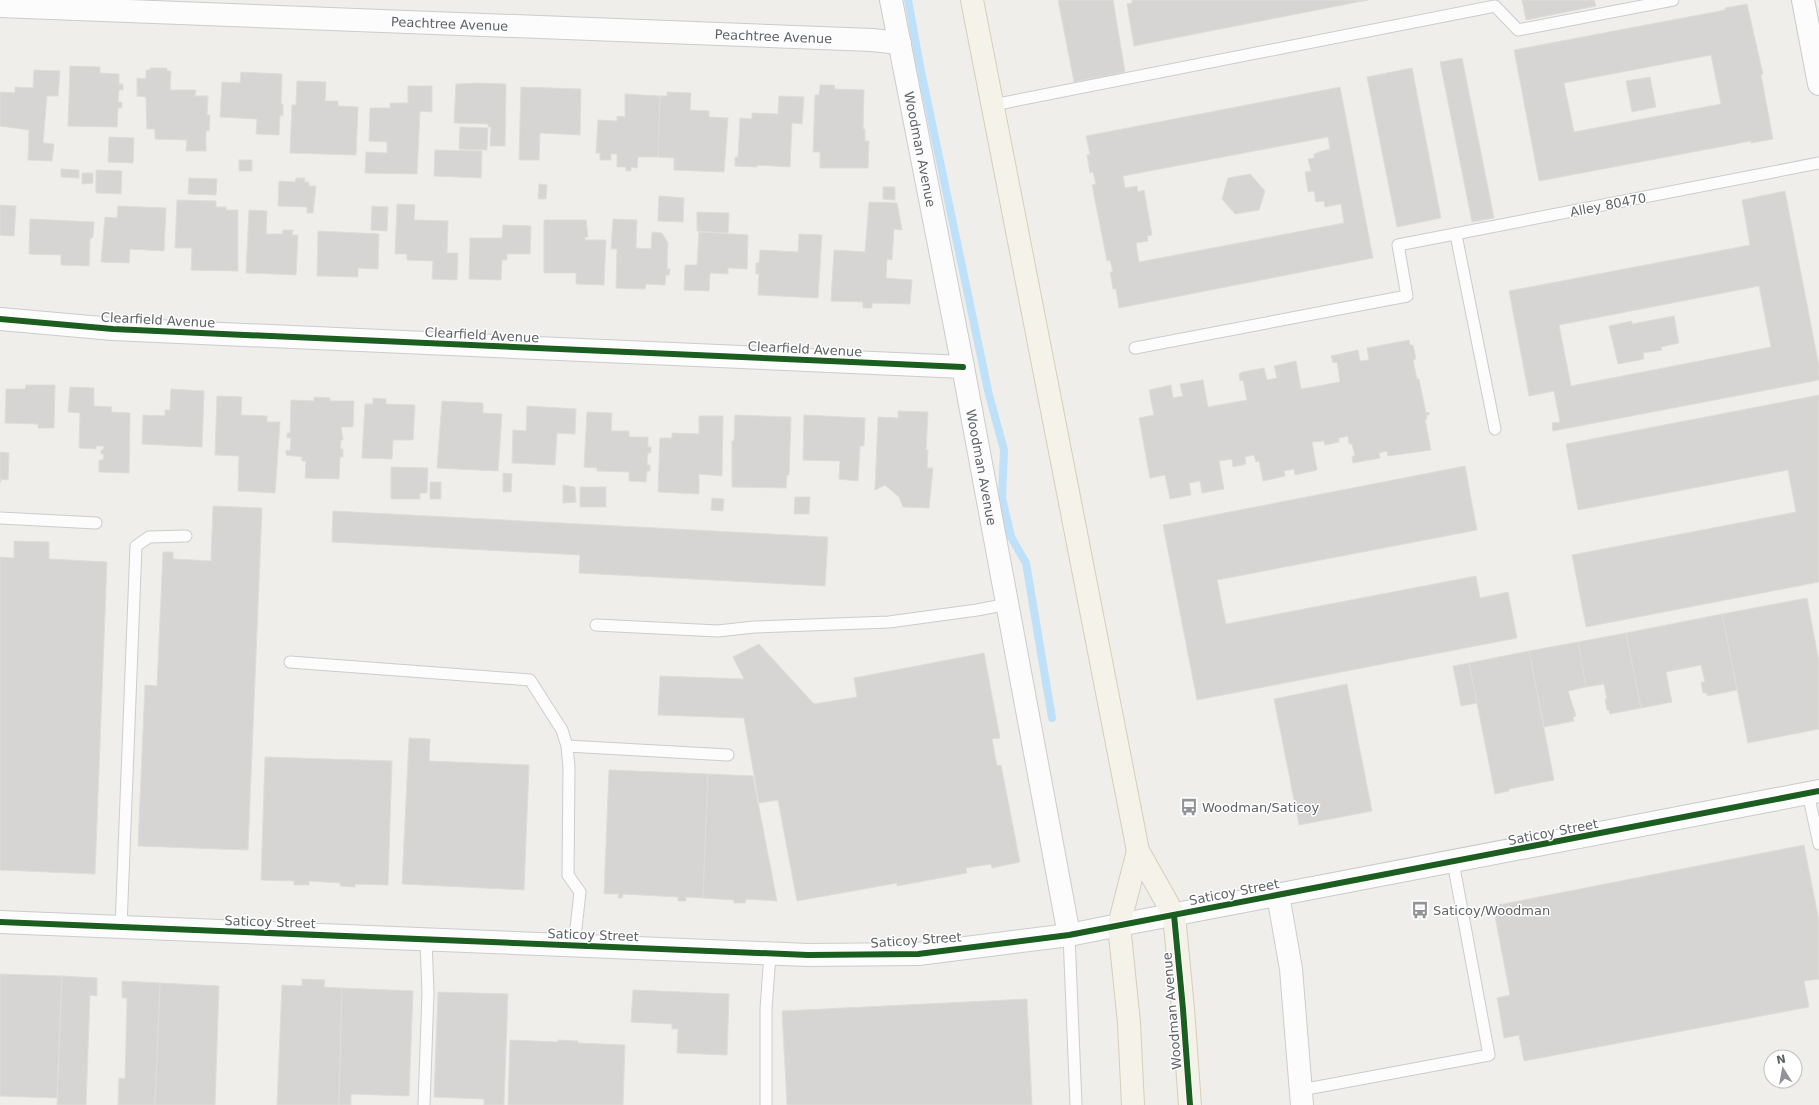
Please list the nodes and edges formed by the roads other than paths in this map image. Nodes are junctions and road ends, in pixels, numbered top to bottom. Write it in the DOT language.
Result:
graph roads {
  1 [pos="891,0"];
  2 [pos="972,0"];
  3 [pos="1673,0"];
  4 [pos="1803,0"];
  5 [pos="0,6"];
  6 [pos="900,43"];
  7 [pos="1819,84"];
  8 [pos="993,105"];
  9 [pos="1819,164"];
  10 [pos="1456,235"];
  11 [pos="0,318"];
  12 [pos="1135,348"];
  13 [pos="963,367"];
  14 [pos="1495,429"];
  15 [pos="0,518"];
  16 [pos="96,523"];
  17 [pos="186,536"];
  18 [pos="1008,604"];
  19 [pos="596,625"];
  20 [pos="290,662"];
  21 [pos="568,746"];
  22 [pos="728,755"];
  23 [pos="1814,792"];
  24 [pos="1819,844"];
  25 [pos="1138,851"];
  26 [pos="1453,862"];
  27 [pos="1278,895"];
  28 [pos="1174,915"];
  29 [pos="0,922"];
  30 [pos="1119,925"];
  31 [pos="121,927"];
  32 [pos="1069,936"];
  33 [pos="426,940"];
  34 [pos="574,946"];
  35 [pos="770,954"];
  36 [pos="1302,1098"];
  37 [pos="424,1105"];
  38 [pos="766,1105"];
  39 [pos="1076,1105"];
  40 [pos="1132,1105"];
  41 [pos="1190,1105"];
  1 -- 6 [label="street, Woodman Avenue"];
  2 -- 8 [label="main road, Woodman Avenue"];
  3 -- 8 [label="lane"];
  4 -- 7 [label="street"];
  5 -- 6 [label="street, Peachtree Avenue"];
  6 -- 13 [label="street, Woodman Avenue"];
  8 -- 25 [label="main road, Woodman Avenue"];
  9 -- 10 [label="lane, Alley 80470"];
  10 -- 12 [label="lane, Alley 80470"];
  10 -- 14 [label="lane"];
  11 -- 13 [label="street, Clearfield Avenue"];
  13 -- 18 [label="street, Woodman Avenue"];
  15 -- 16 [label="lane"];
  17 -- 31 [label="lane"];
  18 -- 19 [label="lane"];
  18 -- 32 [label="street, Woodman Avenue"];
  20 -- 21 [label="lane"];
  21 -- 22 [label="lane"];
  21 -- 34 [label="lane"];
  23 -- 24 [label="lane"];
  23 -- 26 [label="street, Saticoy Street"];
  25 -- 28 [label="main road, Woodman Avenue"];
  25 -- 30 [label="main road, Woodman Avenue"];
  26 -- 27 [label="street, Saticoy Street"];
  26 -- 36 [label="lane"];
  27 -- 28 [label="street, Saticoy Street"];
  27 -- 36 [label="street"];
  28 -- 30 [label="street, Saticoy Street"];
  28 -- 41 [label="main road, Woodman Avenue"];
  29 -- 31 [label="street, Saticoy Street"];
  30 -- 32 [label="street, Saticoy Street"];
  30 -- 40 [label="main road, Woodman Avenue"];
  31 -- 33 [label="street, Saticoy Street"];
  32 -- 35 [label="street, Saticoy Street"];
  32 -- 39 [label="lane"];
  33 -- 34 [label="street, Saticoy Street"];
  33 -- 37 [label="lane"];
  34 -- 35 [label="street, Saticoy Street"];
  35 -- 38 [label="lane"];
}
